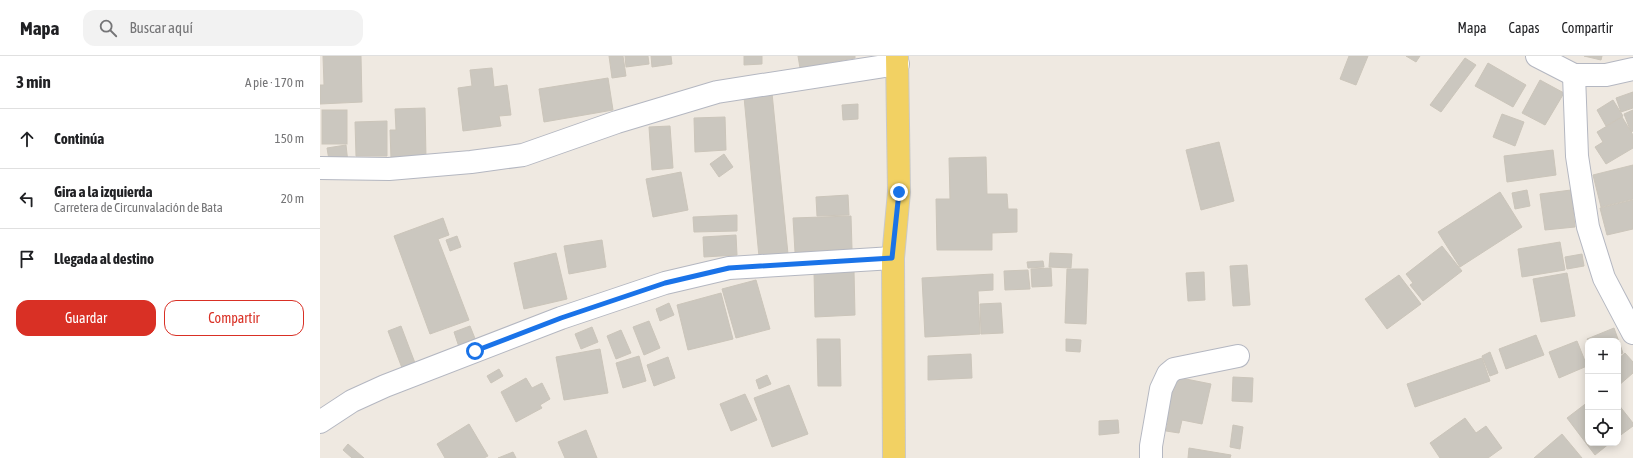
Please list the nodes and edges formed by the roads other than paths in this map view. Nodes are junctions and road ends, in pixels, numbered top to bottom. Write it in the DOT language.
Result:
graph roads {
  1 [pos="1537,56"];
  2 [pos="897,60"];
  3 [pos="1633,69"];
  4 [pos="1574,75"];
  5 [pos="320,168"];
  6 [pos="892,258"];
  7 [pos="1633,333"];
  8 [pos="1238,356"];
  9 [pos="320,422"];
  10 [pos="894,458"];
  11 [pos="1151,458"];
  1 -- 4 [label="street"];
  2 -- 5 [label="street"];
  2 -- 6 [label="main road"];
  3 -- 4 [label="street"];
  4 -- 7 [label="street"];
  6 -- 9 [label="street"];
  6 -- 10 [label="main road"];
  8 -- 11 [label="street"];
}
